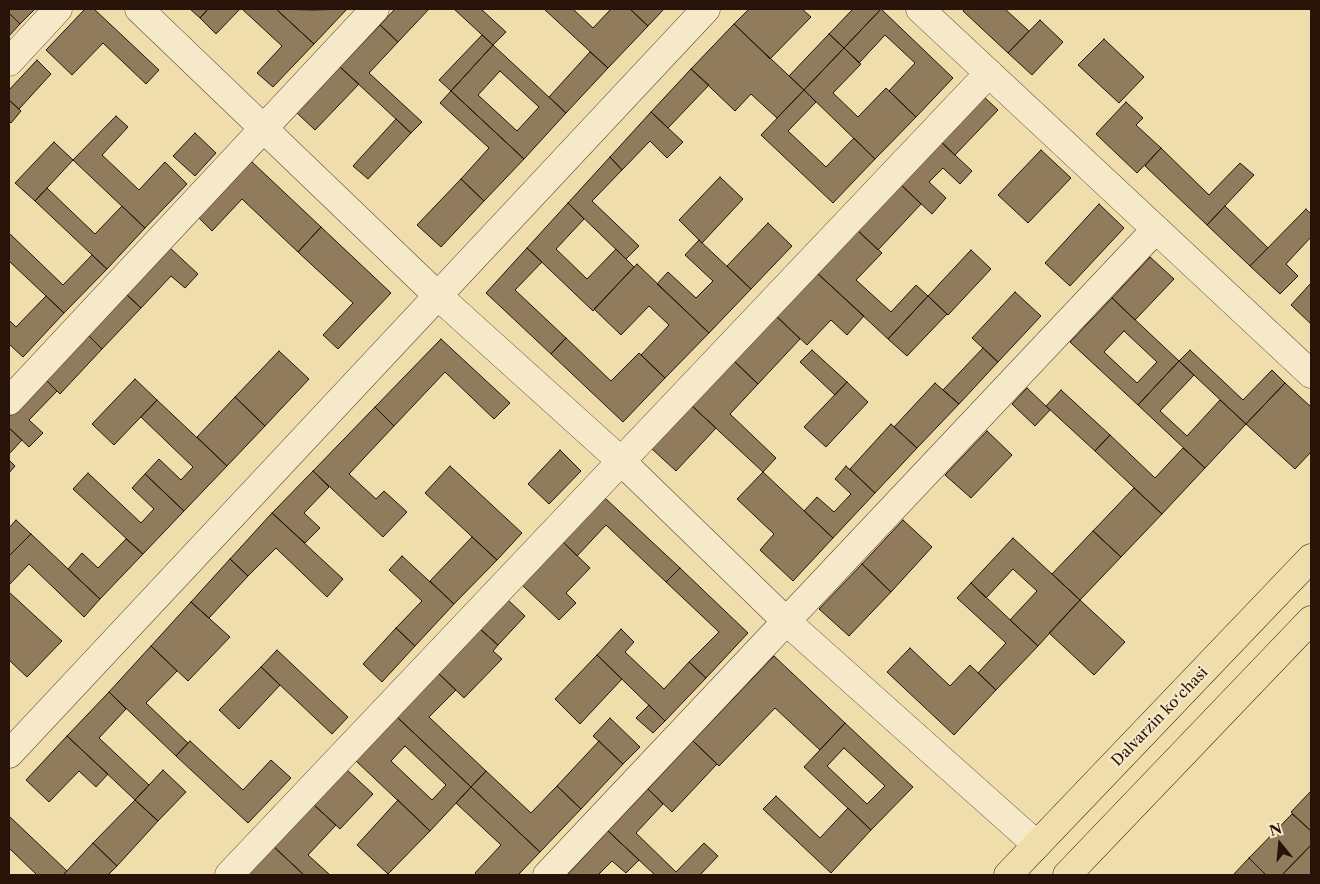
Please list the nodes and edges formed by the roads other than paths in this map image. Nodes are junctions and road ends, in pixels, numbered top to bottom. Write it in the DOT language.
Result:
graph roads {
  1 [pos="58,9"];
  2 [pos="138,9"];
  3 [pos="375,9"];
  4 [pos="706,9"];
  5 [pos="920,9"];
  6 [pos="9,62"];
  7 [pos="989,73"];
  8 [pos="263,129"];
  9 [pos="1156,229"];
  10 [pos="437,295"];
  11 [pos="1311,374"];
  12 [pos="9,400"];
  13 [pos="621,461"];
  14 [pos="1311,558"];
  15 [pos="1311,620"];
  16 [pos="786,621"];
  17 [pos="9,754"];
  18 [pos="1036,846"];
  19 [pos="229,875"];
  20 [pos="547,875"];
  21 [pos="1008,875"];
  22 [pos="1067,875"];
  1 -- 6 [label="street"];
  2 -- 8 [label="street"];
  3 -- 8 [label="street"];
  4 -- 10 [label="street"];
  5 -- 7 [label="street"];
  7 -- 9 [label="street"];
  7 -- 13 [label="street"];
  8 -- 10 [label="street"];
  8 -- 12 [label="street"];
  9 -- 11 [label="street"];
  9 -- 16 [label="street"];
  10 -- 13 [label="street"];
  10 -- 17 [label="street"];
  13 -- 16 [label="street"];
  13 -- 19 [label="street"];
  14 -- 18 [label="main road, Dalvarzin koʻchasi"];
  15 -- 22 [label="main road"];
  16 -- 18 [label="street"];
  16 -- 20 [label="street"];
  18 -- 21 [label="main road, Dalvarzin koʻchasi"];
}
